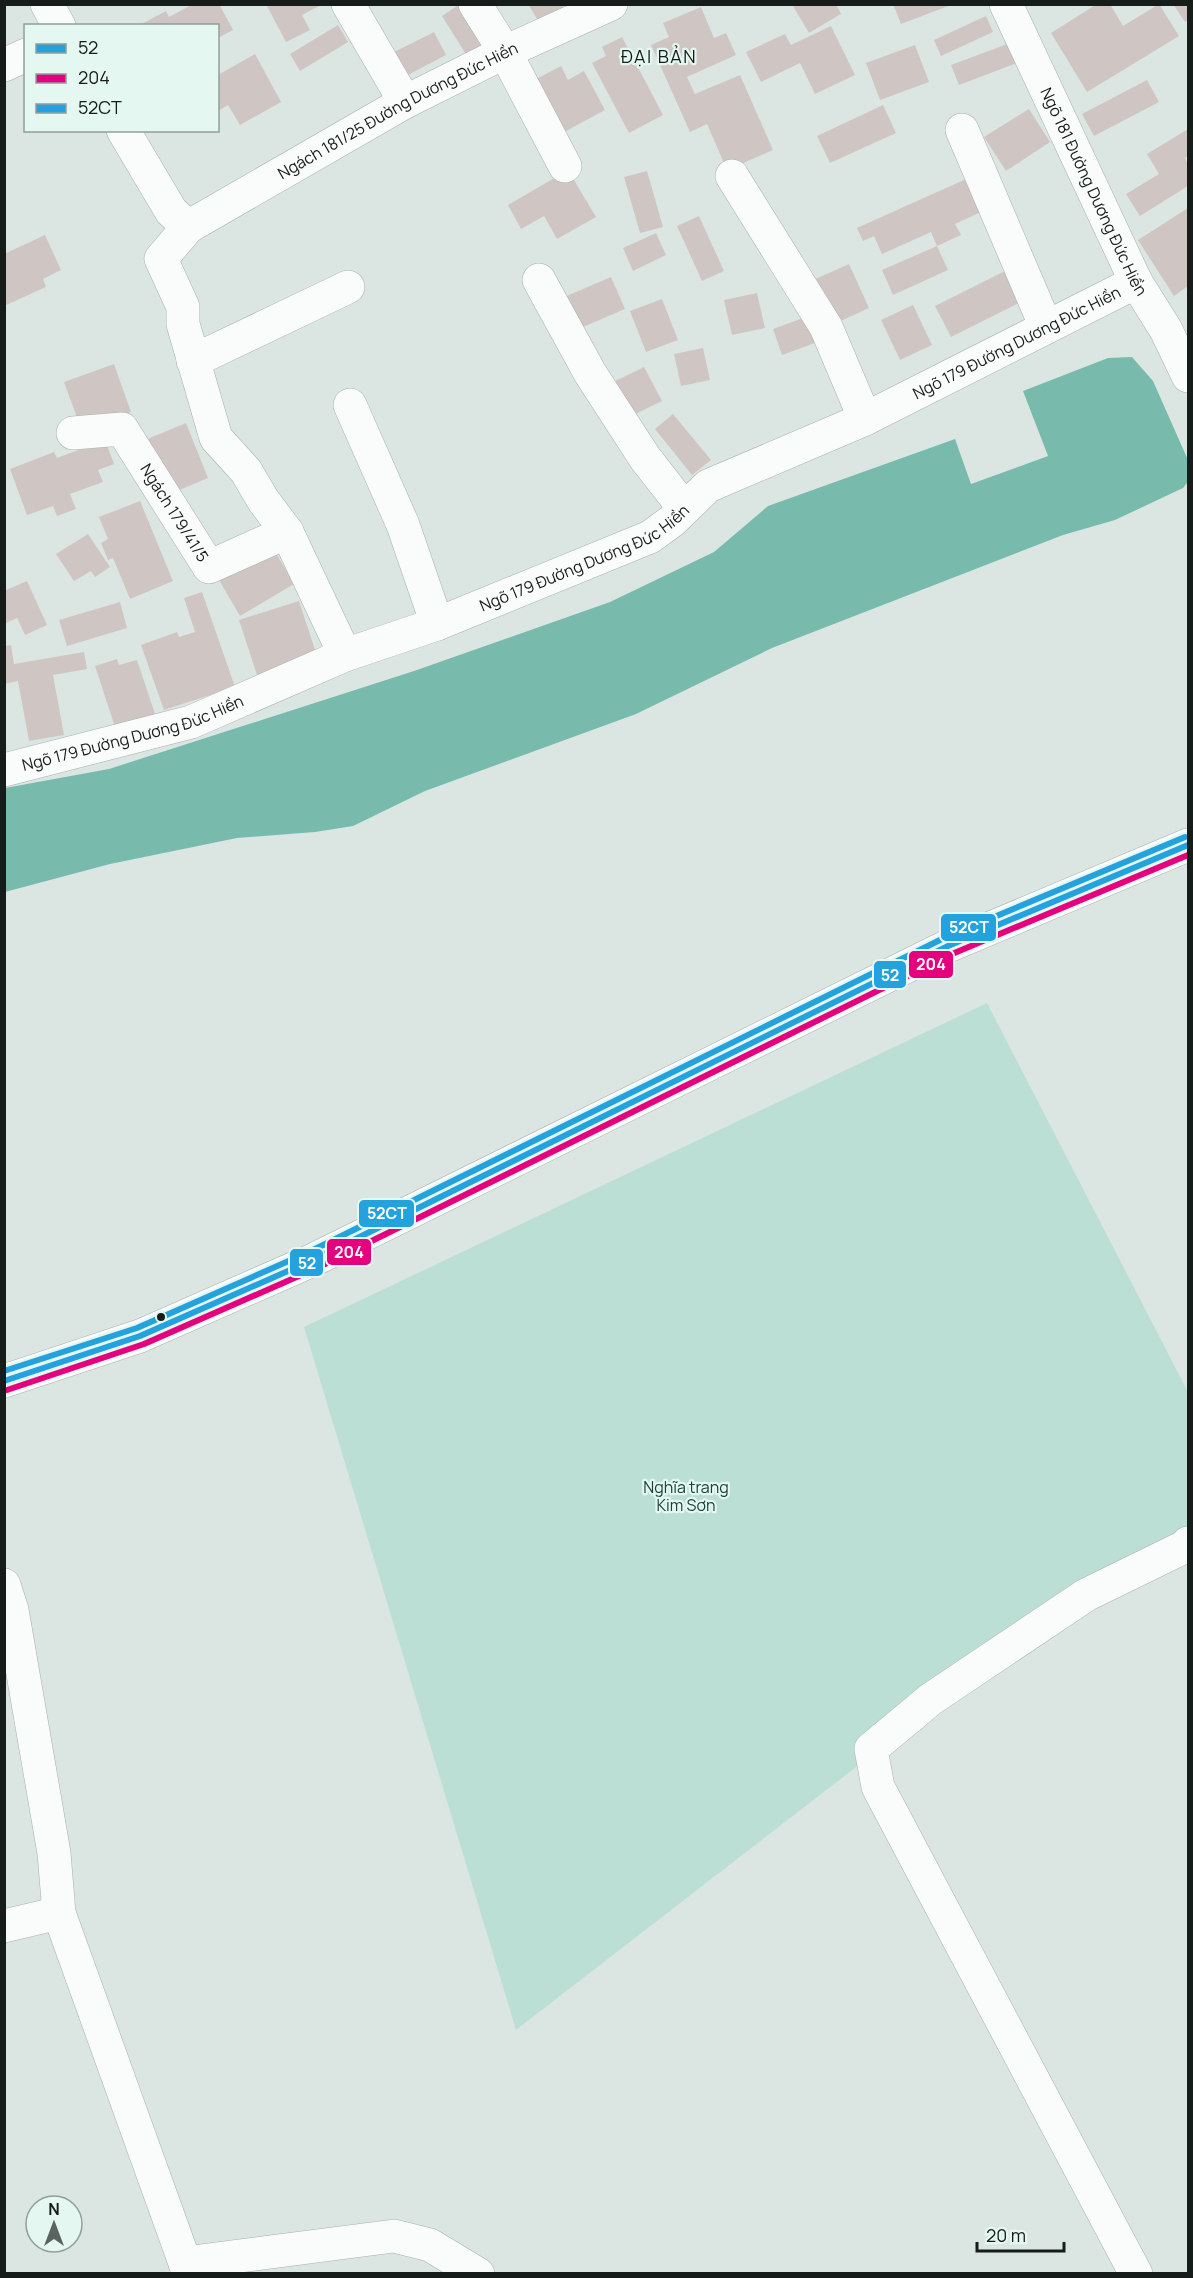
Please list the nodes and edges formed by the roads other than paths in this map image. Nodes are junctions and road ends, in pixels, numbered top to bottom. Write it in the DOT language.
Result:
graph roads {
  1 [pos="47,4"];
  2 [pos="348,4"];
  3 [pos="475,4"];
  4 [pos="611,4"];
  5 [pos="1006,4"];
  6 [pos="58,24"];
  7 [pos="505,52"];
  8 [pos="24,56"];
  9 [pos="4,65"];
  10 [pos="405,102"];
  11 [pos="962,130"];
  12 [pos="124,132"];
  13 [pos="566,166"];
  14 [pos="732,176"];
  15 [pos="188,227"];
  16 [pos="539,280"];
  17 [pos="1136,282"];
  18 [pos="348,287"];
  19 [pos="1178,323"];
  20 [pos="1046,327"];
  21 [pos="193,361"];
  22 [pos="1188,376"];
  23 [pos="350,405"];
  24 [pos="865,419"];
  25 [pos="73,434"];
  26 [pos="684,508"];
  27 [pos="287,532"];
  28 [pos="437,624"];
  29 [pos="345,655"];
  30 [pos="4,770"];
  31 [pos="1188,845"];
  32 [pos="4,1381"];
  33 [pos="1188,1543"];
  34 [pos="4,1585"];
  35 [pos="59,1913"];
  36 [pos="4,1926"];
  37 [pos="187,2268"];
  38 [pos="478,2274"];
  39 [pos="1136,2274"];
  1 -- 6 [label="main road"];
  2 -- 10 [label="main road"];
  3 -- 7 [label="main road"];
  4 -- 7 [label="main road, Ngách 181/25 Đường Dương Đức Hiền"];
  5 -- 17 [label="main road, Ngõ 181 Đường Dương Đức Hiền"];
  7 -- 10 [label="main road, Ngách 181/25 Đường Dương Đức Hiền"];
  7 -- 13 [label="main road"];
  8 -- 9 [label="main road"];
  10 -- 15 [label="main road, Ngách 181/25 Đường Dương Đức Hiền"];
  11 -- 20 [label="main road"];
  12 -- 15 [label="main road"];
  14 -- 24 [label="main road"];
  15 -- 21 [label="main road, Ngách 181/25 Đường Dương Đức Hiền"];
  16 -- 26 [label="main road"];
  17 -- 19 [label="main road, Ngõ 181 Đường Dương Đức Hiền"];
  17 -- 20 [label="main road, Ngõ 179 Đường Dương Đức Hiền"];
  18 -- 21 [label="main road"];
  19 -- 22 [label="main road, Ngõ 181 Đường Dương Đức Hiền"];
  20 -- 24 [label="main road, Ngõ 179 Đường Dương Đức Hiền"];
  21 -- 27 [label="main road"];
  23 -- 28 [label="main road"];
  24 -- 26 [label="main road, Ngõ 179 Đường Dương Đức Hiền"];
  25 -- 27 [label="main road, Ngách 179/41/5"];
  26 -- 28 [label="main road, Ngõ 179 Đường Dương Đức Hiền"];
  27 -- 29 [label="main road"];
  28 -- 29 [label="main road, Ngõ 179 Đường Dương Đức Hiền"];
  29 -- 30 [label="main road, Ngõ 179 Đường Dương Đức Hiền"];
  31 -- 32 [label="main road"];
  33 -- 39 [label="main road"];
  34 -- 35 [label="main road"];
  35 -- 36 [label="main road"];
  35 -- 37 [label="main road"];
  37 -- 38 [label="main road"];
}
